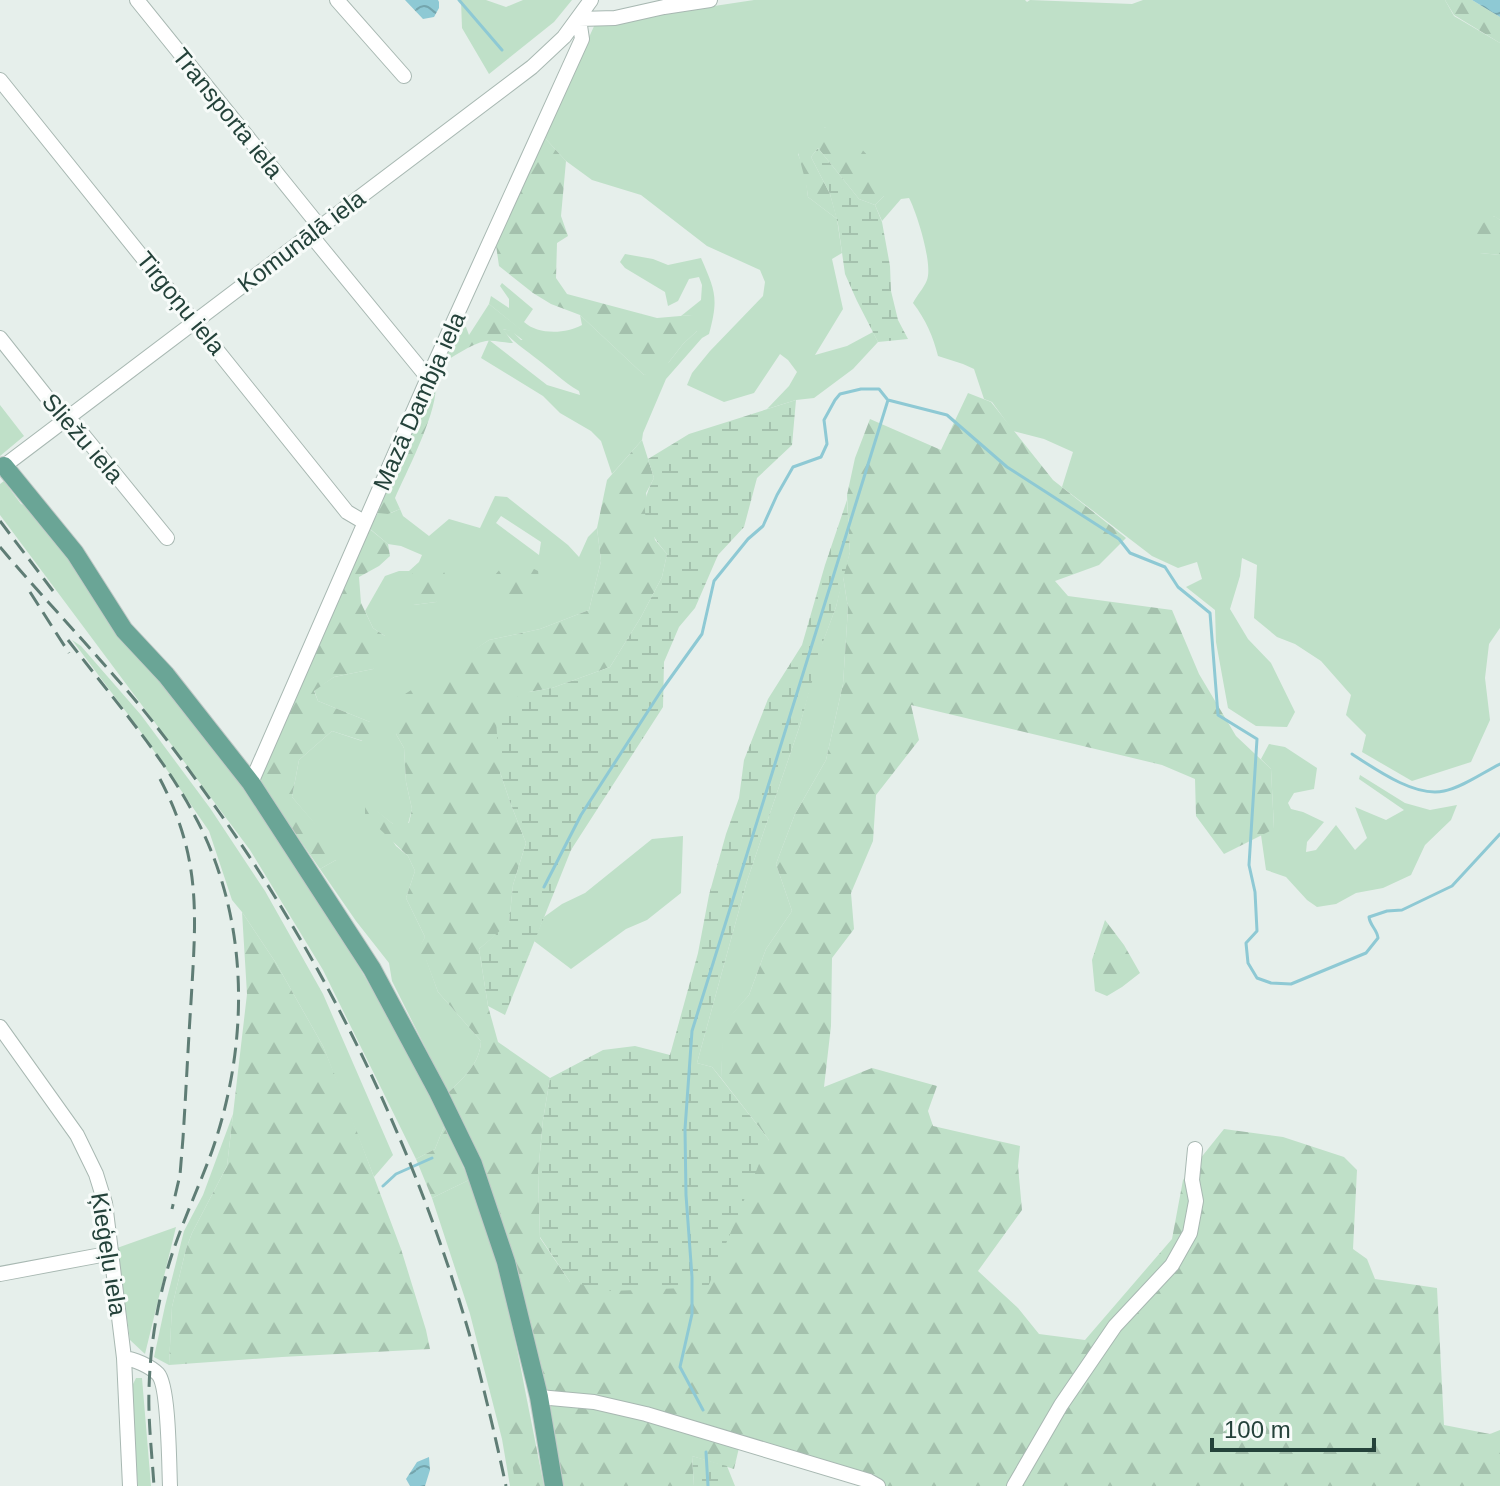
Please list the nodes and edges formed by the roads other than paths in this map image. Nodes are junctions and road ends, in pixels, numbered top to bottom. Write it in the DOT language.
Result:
graph roads {
  1 [pos="137,0"];
  2 [pos="337,0"];
  3 [pos="591,0"];
  4 [pos="710,0"];
  5 [pos="579,19"];
  6 [pos="404,76"];
  7 [pos="0,80"];
  8 [pos="315,230"];
  9 [pos="195,321"];
  10 [pos="0,338"];
  11 [pos="428,378"];
  12 [pos="67,419"];
  13 [pos="2,467"];
  14 [pos="364,522"];
  15 [pos="167,538"];
  16 [pos="251,783"];
  17 [pos="0,1027"];
  18 [pos="1195,1149"];
  19 [pos="112,1253"];
  20 [pos="0,1274"];
  21 [pos="124,1358"];
  22 [pos="539,1397"];
  23 [pos="130,1486"];
  24 [pos="170,1486"];
  25 [pos="554,1486"];
  26 [pos="878,1486"];
  27 [pos="1014,1486"];
  1 -- 8 [label="street, Transporta iela"];
  2 -- 6 [label="street"];
  3 -- 5 [label="street, Komunālā iela"];
  4 -- 5 [label="street"];
  5 -- 8 [label="street, Komunālā iela"];
  5 -- 11 [label="street, Mazā Dambja iela"];
  7 -- 9 [label="street, Tirgoņu iela"];
  8 -- 9 [label="street, Komunālā iela"];
  8 -- 11 [label="street, Transporta iela"];
  9 -- 12 [label="street, Komunālā iela"];
  9 -- 14 [label="street, Tirgoņu iela"];
  10 -- 12 [label="street, Sliežu iela"];
  11 -- 14 [label="street, Mazā Dambja iela"];
  12 -- 13 [label="street, Komunālā iela"];
  12 -- 15 [label="street, Sliežu iela"];
  13 -- 16 [label="main road"];
  14 -- 16 [label="street, Mazā Dambja iela"];
  16 -- 22 [label="main road"];
  17 -- 19 [label="street, Ķieģeļu iela"];
  18 -- 27 [label="street"];
  19 -- 20 [label="street"];
  19 -- 21 [label="street, Ķieģeļu iela"];
  21 -- 23 [label="street, Ķieģeļu iela"];
  21 -- 24 [label="street"];
  22 -- 25 [label="main road"];
  22 -- 26 [label="street"];
}
